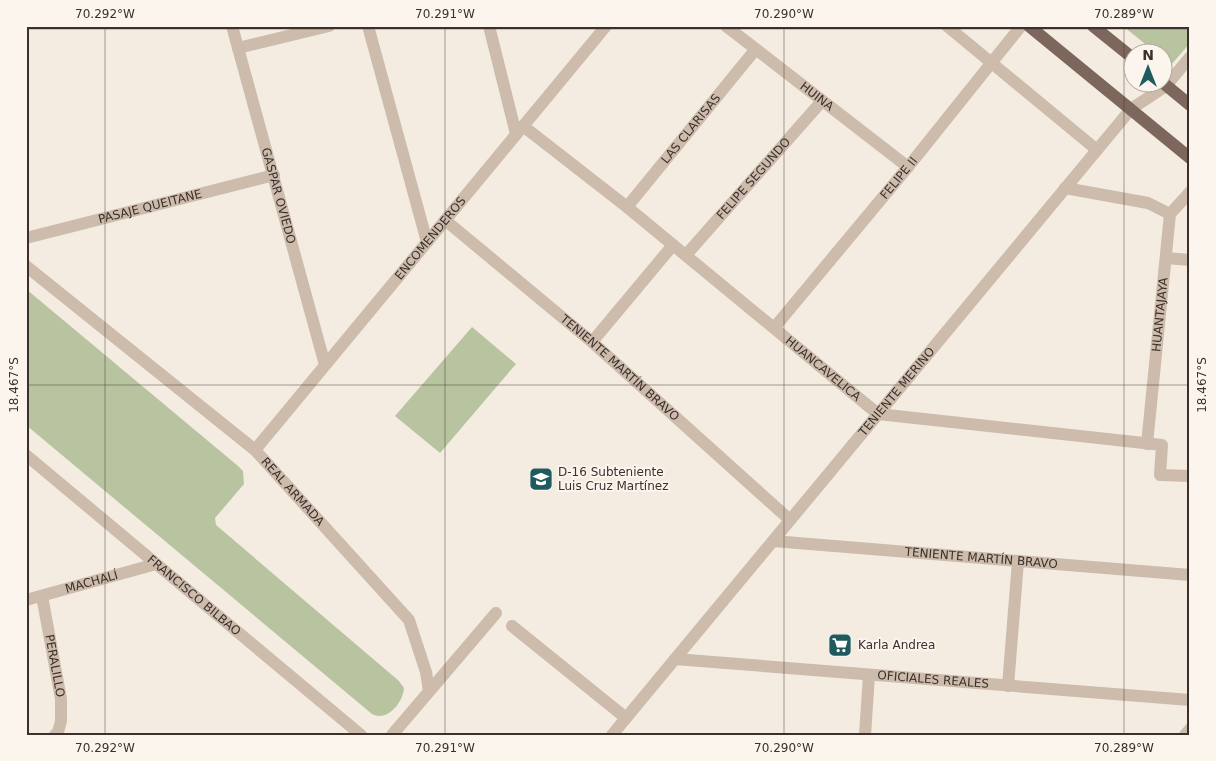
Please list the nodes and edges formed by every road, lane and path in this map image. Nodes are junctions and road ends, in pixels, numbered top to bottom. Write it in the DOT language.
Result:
graph roads {
  1 [pos="232,26"];
  2 [pos="329,26"];
  3 [pos="368,26"];
  4 [pos="489,26"];
  5 [pos="606,26"];
  6 [pos="726,26"];
  7 [pos="947,26"];
  8 [pos="1021,26"];
  9 [pos="1029,26"];
  10 [pos="1094,26"];
  11 [pos="238,48"];
  12 [pos="755,50"];
  13 [pos="1124,51"];
  14 [pos="1190,57"];
  15 [pos="991,63"];
  16 [pos="1174,74"];
  17 [pos="1153,92"];
  18 [pos="1174,92"];
  19 [pos="822,101"];
  20 [pos="1190,105"];
  21 [pos="1131,109"];
  22 [pos="520,130"];
  23 [pos="1097,150"];
  24 [pos="1190,158"];
  25 [pos="908,167"];
  26 [pos="274,175"];
  27 [pos="1066,188"];
  28 [pos="1190,192"];
  29 [pos="627,207"];
  30 [pos="1170,214"];
  31 [pos="445,220"];
  32 [pos="26,238"];
  33 [pos="427,242"];
  34 [pos="673,245"];
  35 [pos="686,255"];
  36 [pos="1166,258"];
  37 [pos="1190,260"];
  38 [pos="26,266"];
  39 [pos="774,328"];
  40 [pos="592,342"];
  41 [pos="325,365"];
  42 [pos="878,414"];
  43 [pos="1147,444"];
  44 [pos="254,450"];
  45 [pos="26,455"];
  46 [pos="1190,476"];
  47 [pos="790,520"];
  48 [pos="773,541"];
  49 [pos="1018,561"];
  50 [pos="156,564"];
  51 [pos="1190,575"];
  52 [pos="42,596"];
  53 [pos="26,600"];
  54 [pos="496,613"];
  55 [pos="512,626"];
  56 [pos="675,659"];
  57 [pos="869,675"];
  58 [pos="1008,686"];
  59 [pos="429,691"];
  60 [pos="1190,700"];
  61 [pos="626,718"];
  62 [pos="1190,729"];
  63 [pos="56,735"];
  64 [pos="361,735"];
  65 [pos="392,735"];
  66 [pos="612,735"];
  67 [pos="864,735"];
  68 [pos="1185,735"];
  1 -- 11 [label="street, GASPAR OVIEDO"];
  2 -- 11 [label="street"];
  3 -- 33 [label="street"];
  4 -- 22 [label="street"];
  5 -- 22 [label="street, ENCOMENDEROS"];
  6 -- 12 [label="street, HUINA"];
  7 -- 15 [label="street"];
  8 -- 15 [label="street, FELIPE II"];
  9 -- 21 [label="main road"];
  10 -- 13 [label="main road"];
  11 -- 26 [label="street, GASPAR OVIEDO"];
  12 -- 19 [label="street, HUINA"];
  12 -- 29 [label="street, LAS CLARISAS"];
  14 -- 16 [label="street, TENIENTE MERINO"];
  15 -- 23 [label="street"];
  15 -- 25 [label="street, FELIPE II"];
  17 -- 21 [label="street, TENIENTE MERINO"];
  18 -- 20 [label="main road"];
  19 -- 25 [label="street, HUINA"];
  19 -- 35 [label="street, FELIPE SEGUNDO"];
  21 -- 23 [label="street, TENIENTE MERINO"];
  21 -- 24 [label="main road"];
  22 -- 29 [label="street, HUANCAVELICA"];
  22 -- 31 [label="street, ENCOMENDEROS"];
  23 -- 27 [label="street, TENIENTE MERINO"];
  25 -- 39 [label="street, FELIPE II"];
  26 -- 32 [label="street, PASAJE QUEITANE"];
  26 -- 41 [label="street, GASPAR OVIEDO"];
  27 -- 30 [label="street"];
  27 -- 42 [label="street, TENIENTE MERINO"];
  28 -- 30 [label="street"];
  29 -- 34 [label="street, HUANCAVELICA"];
  30 -- 36 [label="street, HUANTAJAYA"];
  31 -- 33 [label="street, ENCOMENDEROS"];
  31 -- 40 [label="street, TENIENTE MARTÍN BRAVO"];
  33 -- 41 [label="street, ENCOMENDEROS"];
  34 -- 35 [label="street, HUANCAVELICA"];
  34 -- 40 [label="street"];
  35 -- 39 [label="street, HUANCAVELICA"];
  36 -- 37 [label="street"];
  36 -- 43 [label="street, HUANTAJAYA"];
  38 -- 44 [label="street, REAL ARMADA"];
  39 -- 42 [label="street, HUANCAVELICA"];
  40 -- 47 [label="street, TENIENTE MARTÍN BRAVO"];
  41 -- 44 [label="street, ENCOMENDEROS"];
  42 -- 43 [label="street"];
  42 -- 47 [label="street, TENIENTE MERINO"];
  43 -- 46 [label="street"];
  44 -- 59 [label="street, REAL ARMADA"];
  45 -- 50 [label="street, FRANCISCO BILBAO"];
  47 -- 48 [label="street, TENIENTE MERINO"];
  48 -- 49 [label="street, TENIENTE MARTÍN BRAVO"];
  48 -- 56 [label="street, TENIENTE MERINO"];
  49 -- 51 [label="street, TENIENTE MARTÍN BRAVO"];
  49 -- 58 [label="street"];
  50 -- 52 [label="street, MACHALÍ"];
  50 -- 64 [label="street, FRANCISCO BILBAO"];
  52 -- 53 [label="street, MACHALÍ"];
  52 -- 63 [label="street, PERALILLO"];
  54 -- 59 [label="street"];
  55 -- 61 [label="street"];
  56 -- 57 [label="street, OFICIALES REALES"];
  56 -- 61 [label="street, TENIENTE MERINO"];
  57 -- 58 [label="street, OFICIALES REALES"];
  57 -- 67 [label="street"];
  58 -- 60 [label="street, OFICIALES REALES"];
  59 -- 65 [label="street"];
  61 -- 66 [label="street, TENIENTE MERINO"];
  62 -- 68 [label="street"];
}
